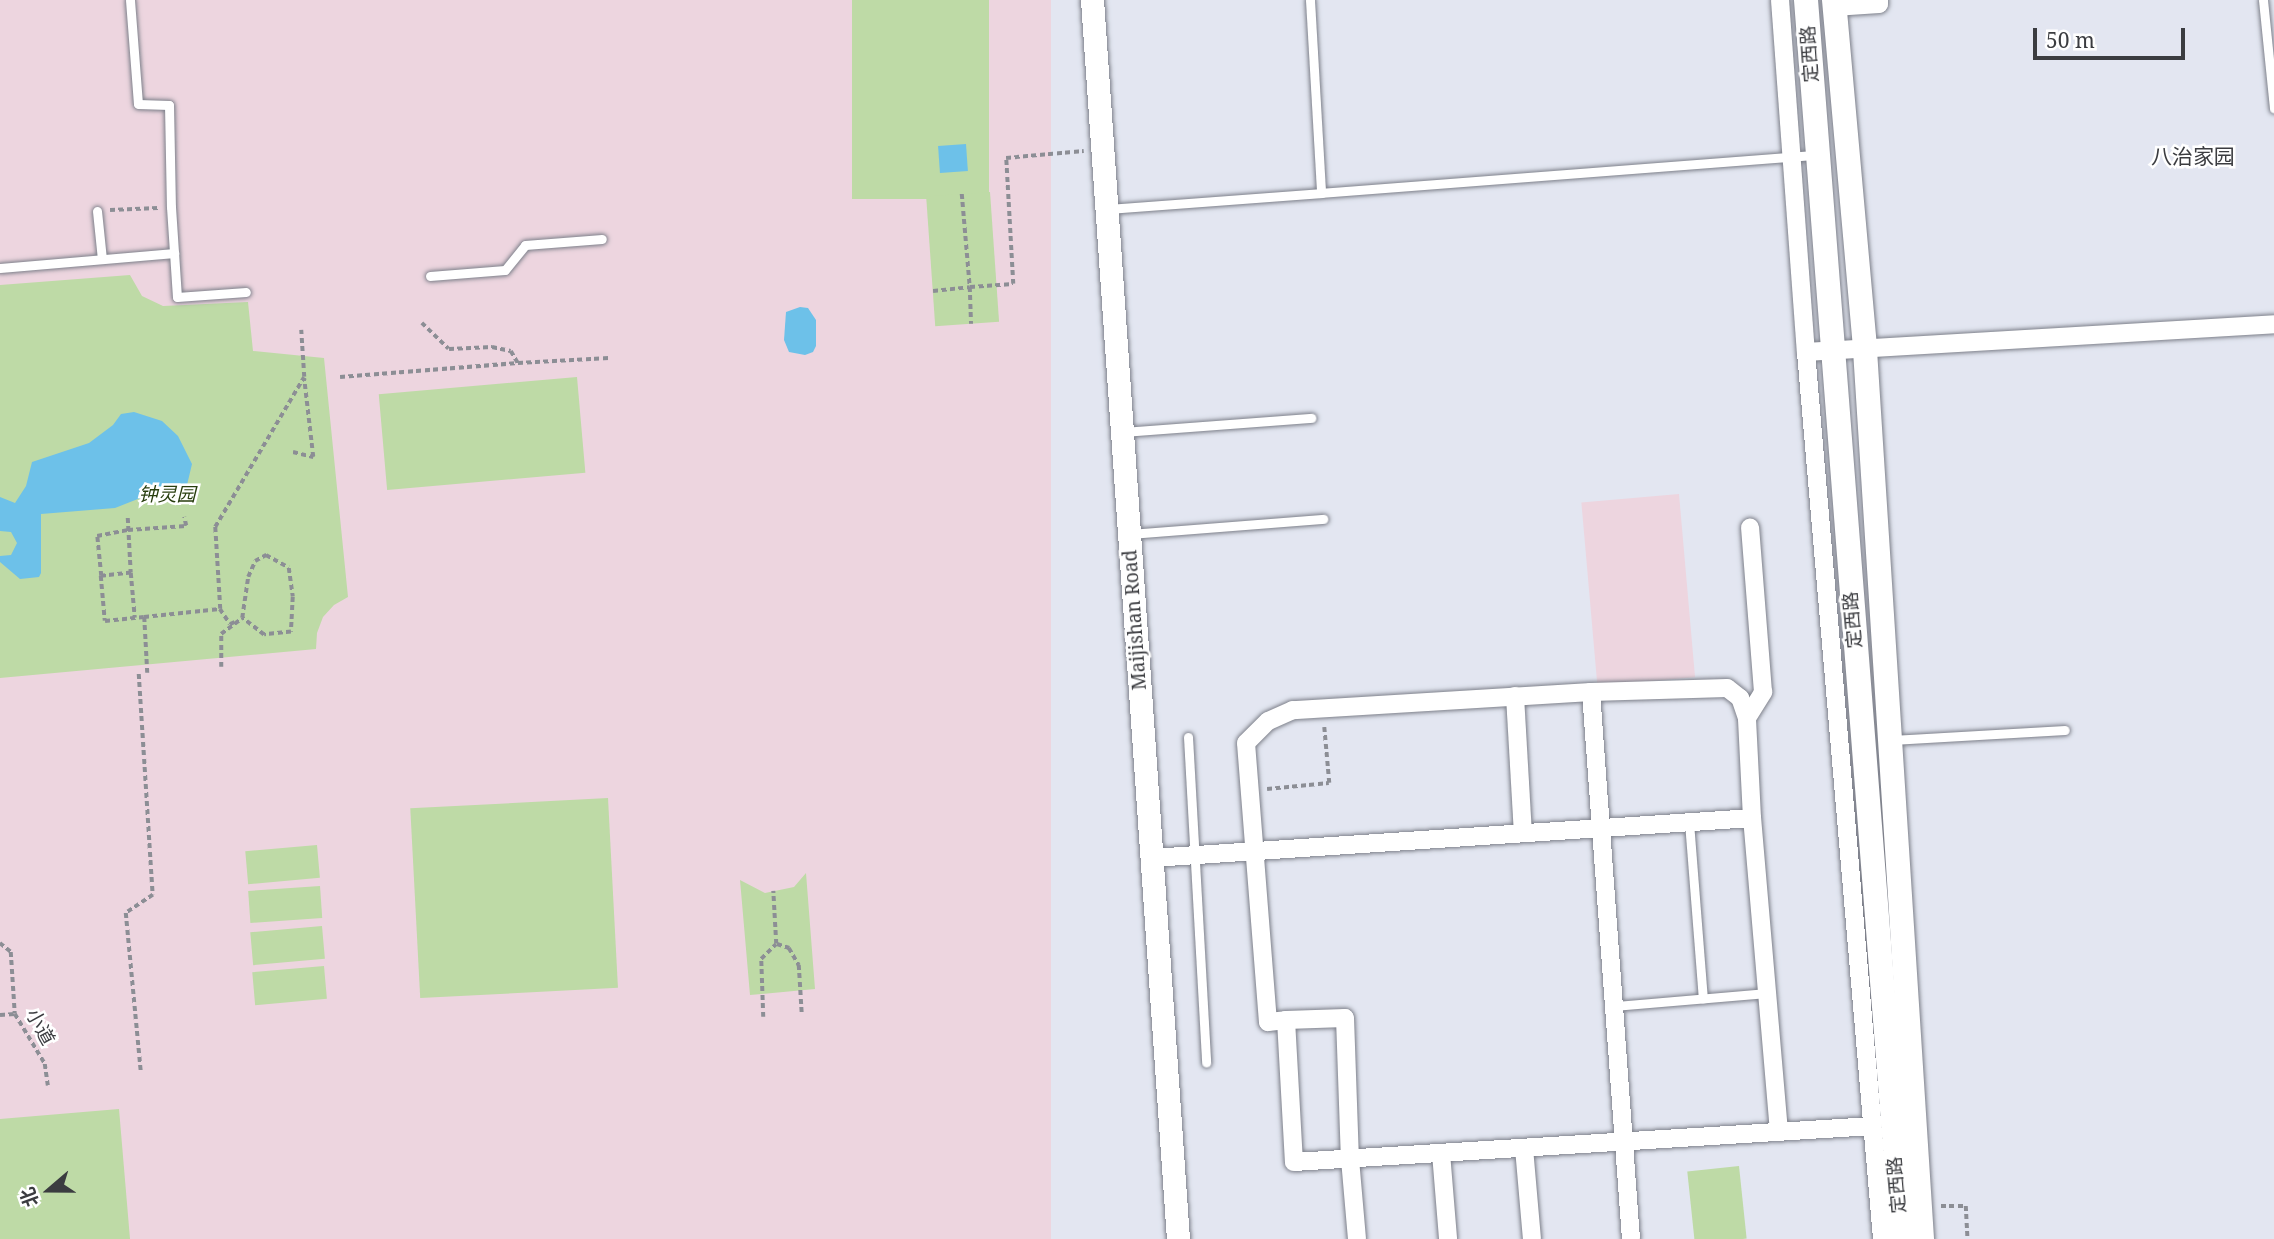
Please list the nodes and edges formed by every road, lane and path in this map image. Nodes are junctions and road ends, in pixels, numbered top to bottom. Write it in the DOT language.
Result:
graph roads {
  1 [pos="130,0"];
  2 [pos="1093,0"];
  3 [pos="1310,0"];
  4 [pos="1780,0"];
  5 [pos="1806,0"];
  6 [pos="1879,0"];
  7 [pos="2263,0"];
  8 [pos="1834,3"];
  9 [pos="2274,107"];
  10 [pos="1103,150"];
  11 [pos="1818,155"];
  12 [pos="1792,156"];
  13 [pos="1321,193"];
  14 [pos="962,194"];
  15 [pos="171,207"];
  16 [pos="1107,209"];
  17 [pos="97,211"];
  18 [pos="603,239"];
  19 [pos="174,253"];
  20 [pos="102,259"];
  21 [pos="0,268"];
  22 [pos="430,276"];
  23 [pos="970,287"];
  24 [pos="933,290"];
  25 [pos="246,292"];
  26 [pos="422,323"];
  27 [pos="971,324"];
  28 [pos="2274,324"];
  29 [pos="301,330"];
  30 [pos="1865,350"];
  31 [pos="1832,351"];
  32 [pos="1806,352"];
  33 [pos="610,359"];
  34 [pos="518,363"];
  35 [pos="304,377"];
  36 [pos="340,377"];
  37 [pos="1311,418"];
  38 [pos="1122,432"];
  39 [pos="293,452"];
  40 [pos="184,517"];
  41 [pos="128,518"];
  42 [pos="1323,519"];
  43 [pos="1750,528"];
  44 [pos="128,530"];
  45 [pos="1129,534"];
  46 [pos="131,573"];
  47 [pos="101,576"];
  48 [pos="220,609"];
  49 [pos="144,617"];
  50 [pos="135,618"];
  51 [pos="242,618"];
  52 [pos="221,667"];
  53 [pos="147,673"];
  54 [pos="139,674"];
  55 [pos="1591,692"];
  56 [pos="1515,696"];
  57 [pos="1322,708"];
  58 [pos="1748,718"];
  59 [pos="2065,730"];
  60 [pos="1188,737"];
  61 [pos="1890,740"];
  62 [pos="1248,791"];
  63 [pos="1752,818"];
  64 [pos="1689,822"];
  65 [pos="1601,828"];
  66 [pos="1523,833"];
  67 [pos="1253,851"];
  68 [pos="1195,855"];
  69 [pos="1152,858"];
  70 [pos="774,891"];
  71 [pos="0,943"];
  72 [pos="776,944"];
  73 [pos="1768,993"];
  74 [pos="1703,998"];
  75 [pos="1615,1006"];
  76 [pos="15,1014"];
  77 [pos="802,1014"];
  78 [pos="0,1015"];
  79 [pos="763,1017"];
  80 [pos="1286,1020"];
  81 [pos="1206,1063"];
  82 [pos="141,1071"];
  83 [pos="48,1086"];
  84 [pos="1873,1126"];
  85 [pos="1779,1132"];
  86 [pos="1625,1141"];
  87 [pos="1524,1148"];
  88 [pos="1441,1153"];
  89 [pos="1350,1159"];
  90 [pos="1966,1206"];
  91 [pos="1178,1239"];
  92 [pos="1357,1239"];
  93 [pos="1448,1239"];
  94 [pos="1532,1239"];
  95 [pos="1631,1239"];
  96 [pos="1882,1239"];
  97 [pos="1902,1239"];
  98 [pos="1922,1239"];
  99 [pos="1968,1239"];
  1 -- 15 [label="lane"];
  2 -- 10 [label="street, Maijishan Road"];
  3 -- 13 [label="lane"];
  4 -- 12 [label="street"];
  5 -- 11 [label="main road, 定西路"];
  6 -- 8 [label="street"];
  7 -- 9 [label="lane"];
  8 -- 30 [label="main road, 定西路"];
  10 -- 16 [label="street, Maijishan Road"];
  10 -- 23 [label="path"];
  11 -- 12 [label="lane"];
  11 -- 31 [label="main road, 定西路"];
  12 -- 13 [label="lane"];
  12 -- 32 [label="street"];
  13 -- 16 [label="lane"];
  14 -- 23 [label="path"];
  15 -- 17 [label="path"];
  15 -- 19 [label="lane"];
  16 -- 38 [label="street, Maijishan Road"];
  17 -- 20 [label="lane"];
  18 -- 22 [label="lane"];
  19 -- 20 [label="lane"];
  19 -- 25 [label="lane"];
  20 -- 21 [label="lane"];
  23 -- 24 [label="path"];
  23 -- 27 [label="path"];
  26 -- 34 [label="path"];
  28 -- 30 [label="street"];
  29 -- 35 [label="path"];
  30 -- 31 [label="street"];
  30 -- 61 [label="main road, 定西路"];
  31 -- 32 [label="street"];
  31 -- 97 [label="main road, 定西路"];
  32 -- 84 [label="street"];
  33 -- 34 [label="path"];
  34 -- 36 [label="path"];
  35 -- 39 [label="path"];
  35 -- 48 [label="path"];
  37 -- 38 [label="lane"];
  38 -- 45 [label="street, Maijishan Road"];
  40 -- 44 [label="path"];
  41 -- 44 [label="path"];
  42 -- 45 [label="lane"];
  43 -- 58 [label="street"];
  44 -- 46 [label="path"];
  44 -- 47 [label="path"];
  45 -- 69 [label="street, Maijishan Road"];
  46 -- 47 [label="path"];
  46 -- 50 [label="path"];
  47 -- 50 [label="path"];
  48 -- 49 [label="path"];
  48 -- 51 [label="path"];
  49 -- 50 [label="path"];
  49 -- 53 [label="path"];
  51 -- 51 [label="path"];
  51 -- 52 [label="path"];
  54 -- 82 [label="path"];
  55 -- 56 [label="street"];
  55 -- 58 [label="street"];
  55 -- 65 [label="street"];
  56 -- 57 [label="street"];
  56 -- 66 [label="street"];
  57 -- 62 [label="street"];
  57 -- 62 [label="path"];
  58 -- 63 [label="street"];
  59 -- 61 [label="lane"];
  60 -- 68 [label="lane"];
  61 -- 98 [label="main road, 定西路"];
  62 -- 67 [label="street"];
  63 -- 64 [label="street"];
  63 -- 73 [label="street"];
  64 -- 65 [label="street"];
  64 -- 74 [label="lane"];
  65 -- 66 [label="street"];
  65 -- 75 [label="street"];
  66 -- 67 [label="street"];
  67 -- 68 [label="street"];
  67 -- 80 [label="street"];
  68 -- 69 [label="street"];
  68 -- 81 [label="lane"];
  69 -- 91 [label="street, Maijishan Road"];
  70 -- 72 [label="path"];
  71 -- 76 [label="path, 小道"];
  72 -- 77 [label="path"];
  72 -- 79 [label="path"];
  73 -- 74 [label="lane"];
  73 -- 85 [label="street"];
  74 -- 75 [label="lane"];
  75 -- 86 [label="street"];
  76 -- 78 [label="path"];
  76 -- 83 [label="path, 小道"];
  80 -- 89 [label="street"];
  80 -- 89 [label="street"];
  84 -- 85 [label="street"];
  84 -- 96 [label="street"];
  85 -- 86 [label="street"];
  86 -- 87 [label="street"];
  86 -- 95 [label="street"];
  87 -- 88 [label="street"];
  87 -- 94 [label="street"];
  88 -- 89 [label="street"];
  88 -- 93 [label="street"];
  89 -- 92 [label="street"];
  90 -- 99 [label="path"];
}
